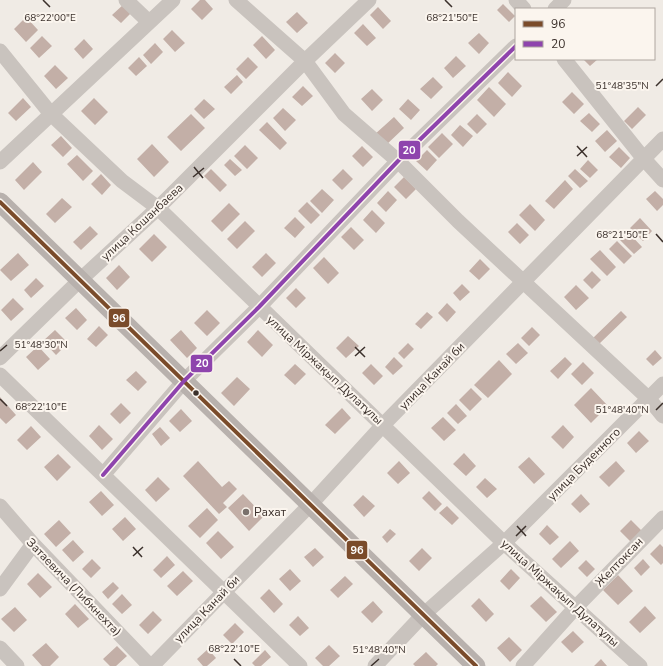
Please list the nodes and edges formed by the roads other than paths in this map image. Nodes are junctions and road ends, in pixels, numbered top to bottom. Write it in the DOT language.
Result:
graph roads {
  1 [pos="126,0"];
  2 [pos="173,0"];
  3 [pos="236,0"];
  4 [pos="369,0"];
  5 [pos="516,0"];
  6 [pos="564,0"];
  7 [pos="523,8"];
  8 [pos="555,8"];
  9 [pos="149,22"];
  10 [pos="515,47"];
  11 [pos="0,51"];
  12 [pos="565,60"];
  13 [pos="305,61"];
  14 [pos="51,114"];
  15 [pos="663,139"];
  16 [pos="644,158"];
  17 [pos="398,161"];
  18 [pos="0,162"];
  19 [pos="663,180"];
  20 [pos="0,202"];
  21 [pos="158,208"];
  22 [pos="80,280"];
  23 [pos="523,281"];
  24 [pos="258,307"];
  25 [pos="0,358"];
  26 [pos="0,375"];
  27 [pos="184,381"];
  28 [pos="663,384"];
  29 [pos="649,399"];
  30 [pos="663,416"];
  31 [pos="384,425"];
  32 [pos="103,475"];
  33 [pos="310,505"];
  34 [pos="0,506"];
  35 [pos="663,518"];
  36 [pos="504,543"];
  37 [pos="33,544"];
  38 [pos="0,589"];
  39 [pos="224,592"];
  40 [pos="576,607"];
  41 [pos="423,614"];
  42 [pos="0,648"];
  43 [pos="17,666"];
  44 [pos="151,666"];
  45 [pos="300,666"];
  46 [pos="375,666"];
  47 [pos="476,666"];
  48 [pos="523,666"];
  49 [pos="640,666"];
  1 -- 9 [label="street"];
  2 -- 9 [label="street"];
  3 -- 13 [label="street"];
  4 -- 13 [label="street, улица Кошанбаева"];
  5 -- 7 [label="street"];
  6 -- 8 [label="street"];
  9 -- 14 [label="street"];
  10 -- 17 [label="street"];
  11 -- 14 [label="street, улица Міржақып Дулатұлы"];
  12 -- 16 [label="street"];
  13 -- 17 [label="street"];
  13 -- 21 [label="street, улица Кошанбаева"];
  14 -- 18 [label="street"];
  14 -- 21 [label="street, улица Міржақып Дулатұлы"];
  15 -- 16 [label="street, улица Канай би"];
  16 -- 19 [label="street"];
  16 -- 23 [label="street, улица Канай би"];
  17 -- 23 [label="street"];
  17 -- 24 [label="street"];
  20 -- 22 [label="main road"];
  21 -- 22 [label="street, улица Кошанбаева"];
  21 -- 24 [label="street, улица Міржақып Дулатұлы"];
  22 -- 25 [label="street, улица Кошанбаева"];
  22 -- 27 [label="main road"];
  23 -- 29 [label="street"];
  23 -- 31 [label="street, улица Канай би"];
  24 -- 27 [label="street"];
  24 -- 31 [label="street, улица Міржақып Дулатұлы"];
  26 -- 32 [label="street"];
  27 -- 32 [label="street"];
  27 -- 33 [label="main road"];
  28 -- 29 [label="street, улица Буденного"];
  29 -- 30 [label="street"];
  29 -- 36 [label="street, улица Буденного"];
  31 -- 33 [label="street, улица Канай би"];
  31 -- 36 [label="street, улица Міржақып Дулатұлы"];
  32 -- 39 [label="street"];
  33 -- 39 [label="street, улица Канай би"];
  33 -- 41 [label="main road"];
  34 -- 37 [label="street, Затаевича (Либкнехта)"];
  35 -- 40 [label="street, Желтоксан"];
  36 -- 40 [label="street, улица Міржақып Дулатұлы"];
  36 -- 41 [label="street, улица Буденного"];
  37 -- 38 [label="street"];
  37 -- 44 [label="street, Затаевича (Либкнехта)"];
  39 -- 44 [label="street, улица Канай би"];
  39 -- 45 [label="street"];
  40 -- 48 [label="street, Желтоксан"];
  40 -- 49 [label="street, улица Міржақып Дулатұлы"];
  41 -- 46 [label="street, улица Буденного"];
  41 -- 47 [label="main road"];
  42 -- 43 [label="street"];
}
